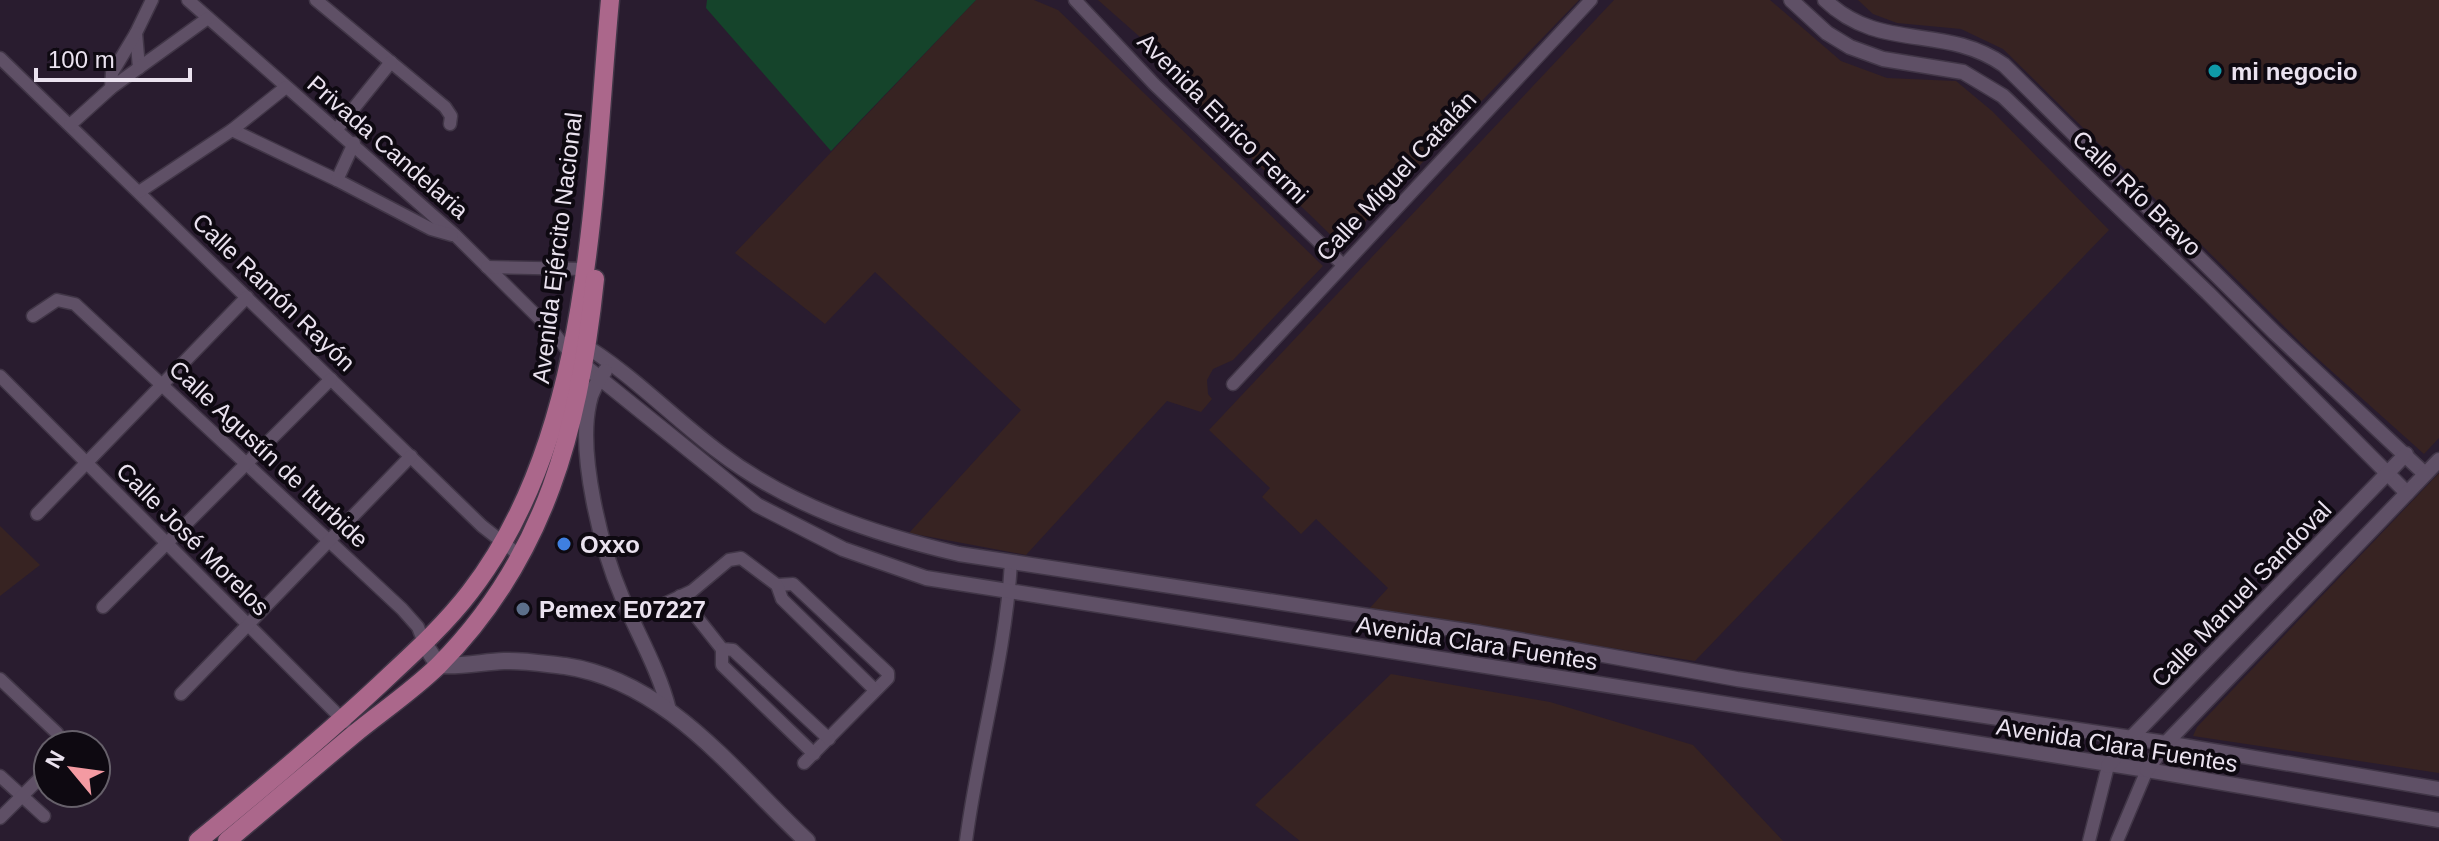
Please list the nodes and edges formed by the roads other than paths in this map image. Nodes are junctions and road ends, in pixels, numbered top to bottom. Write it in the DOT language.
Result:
graph roads {
  1 [pos="152,0"];
  2 [pos="188,0"];
  3 [pos="316,0"];
  4 [pos="610,0"];
  5 [pos="622,0"];
  6 [pos="1075,0"];
  7 [pos="1591,0"];
  8 [pos="1791,0"];
  9 [pos="1825,0"];
  10 [pos="208,18"];
  11 [pos="136,33"];
  12 [pos="0,58"];
  13 [pos="391,62"];
  14 [pos="139,68"];
  15 [pos="286,87"];
  16 [pos="111,88"];
  17 [pos="450,124"];
  18 [pos="70,125"];
  19 [pos="337,129"];
  20 [pos="232,130"];
  21 [pos="354,143"];
  22 [pos="337,180"];
  23 [pos="139,192"];
  24 [pos="455,235"];
  25 [pos="1343,265"];
  26 [pos="487,267"];
  27 [pos="584,269"];
  28 [pos="2222,280"];
  29 [pos="2208,293"];
  30 [pos="247,297"];
  31 [pos="33,316"];
  32 [pos="584,357"];
  33 [pos="610,364"];
  34 [pos="331,379"];
  35 [pos="1233,384"];
  36 [pos="3,386"];
  37 [pos="164,386"];
  38 [pos="2406,454"];
  39 [pos="411,456"];
  40 [pos="2439,460"];
  41 [pos="246,462"];
  42 [pos="87,464"];
  43 [pos="2389,474"];
  44 [pos="2425,474"];
  45 [pos="2407,493"];
  46 [pos="37,514"];
  47 [pos="332,541"];
  48 [pos="166,543"];
  49 [pos="502,543"];
  50 [pos="519,555"];
  51 [pos="1011,562"];
  52 [pos="777,585"];
  53 [pos="1009,593"];
  54 [pos="680,596"];
  55 [pos="103,607"];
  56 [pos="632,619"];
  57 [pos="250,627"];
  58 [pos="424,643"];
  59 [pos="722,649"];
  60 [pos="438,665"];
  61 [pos="0,679"];
  62 [pos="875,690"];
  63 [pos="181,694"];
  64 [pos="669,710"];
  65 [pos="349,727"];
  66 [pos="53,729"];
  67 [pos="829,739"];
  68 [pos="2130,739"];
  69 [pos="2166,743"];
  70 [pos="2108,766"];
  71 [pos="2147,770"];
  72 [pos="0,776"];
  73 [pos="32,788"];
  74 [pos="2439,789"];
  75 [pos="23,798"];
  76 [pos="44,816"];
  77 [pos="0,818"];
  78 [pos="2439,820"];
  79 [pos="198,841"];
  80 [pos="227,841"];
  81 [pos="807,841"];
  82 [pos="966,841"];
  83 [pos="2089,841"];
  84 [pos="2117,841"];
  1 -- 11 [label="street"];
  2 -- 10 [label="street, Privada Candelaria"];
  3 -- 13 [label="street"];
  4 -- 27 [label="main road, Avenida Ejército Nacional"];
  5 -- 32 [label="main road, Avenida Ejército Nacional"];
  6 -- 25 [label="street, Avenida Enrico Fermi"];
  7 -- 25 [label="street, Calle Miguel Catalán"];
  8 -- 29 [label="street, Calle Río Bravo"];
  9 -- 28 [label="street, Calle Río Bravo"];
  10 -- 14 [label="street"];
  10 -- 15 [label="street, Privada Candelaria"];
  11 -- 14 [label="street"];
  11 -- 16 [label="street"];
  12 -- 18 [label="street, Calle Ramón Rayón"];
  13 -- 17 [label="street"];
  13 -- 19 [label="street"];
  14 -- 16 [label="street"];
  15 -- 19 [label="street, Privada Candelaria"];
  15 -- 20 [label="street"];
  16 -- 18 [label="street"];
  18 -- 23 [label="street, Calle Ramón Rayón"];
  19 -- 21 [label="street, Privada Candelaria"];
  20 -- 22 [label="street"];
  20 -- 23 [label="street"];
  21 -- 22 [label="street"];
  21 -- 24 [label="street, Privada Candelaria"];
  22 -- 24 [label="street"];
  23 -- 30 [label="street, Calle Ramón Rayón"];
  24 -- 26 [label="street, Privada Candelaria"];
  25 -- 35 [label="street, Calle Miguel Catalán"];
  26 -- 27 [label="street"];
  26 -- 32 [label="street, Privada Candelaria"];
  27 -- 32 [label="main road, Avenida Ejército Nacional"];
  28 -- 29 [label="street"];
  28 -- 38 [label="street, Calle Río Bravo"];
  29 -- 43 [label="street, Calle Río Bravo"];
  30 -- 34 [label="street, Calle Ramón Rayón"];
  30 -- 37 [label="street"];
  31 -- 37 [label="street, Calle Agustín de Iturbide"];
  32 -- 33 [label="street, Avenida Clara Fuentes"];
  32 -- 33 [label="street"];
  32 -- 49 [label="main road, Avenida Ejército Nacional"];
  32 -- 50 [label="main road, Avenida Ejército Nacional"];
  32 -- 53 [label="street, Avenida Clara Fuentes"];
  32 -- 56 [label="street"];
  33 -- 51 [label="street, Avenida Clara Fuentes"];
  34 -- 39 [label="street, Calle Ramón Rayón"];
  34 -- 41 [label="street"];
  36 -- 42 [label="street, Calle José Morelos"];
  37 -- 41 [label="street, Calle Agustín de Iturbide"];
  37 -- 42 [label="street"];
  38 -- 43 [label="street, Calle Manuel Sandoval"];
  38 -- 44 [label="street, Calle Río Bravo"];
  39 -- 47 [label="street"];
  39 -- 49 [label="street, Calle Ramón Rayón"];
  40 -- 44 [label="street, Calle Manuel Sandoval"];
  41 -- 47 [label="street, Calle Agustín de Iturbide"];
  41 -- 48 [label="street"];
  42 -- 46 [label="street"];
  42 -- 48 [label="street, Calle José Morelos"];
  43 -- 45 [label="street, Calle Río Bravo"];
  43 -- 68 [label="street, Calle Manuel Sandoval"];
  44 -- 45 [label="street, Calle Manuel Sandoval"];
  45 -- 69 [label="street, Calle Manuel Sandoval"];
  47 -- 57 [label="street"];
  47 -- 58 [label="street, Calle Agustín de Iturbide"];
  48 -- 55 [label="street"];
  48 -- 57 [label="street, Calle José Morelos"];
  49 -- 50 [label="street, Calle Ramón Rayón"];
  49 -- 58 [label="main road, Avenida Ejército Nacional"];
  50 -- 60 [label="main road, Avenida Ejército Nacional"];
  51 -- 53 [label="street"];
  51 -- 68 [label="street, Avenida Clara Fuentes"];
  52 -- 54 [label="street"];
  52 -- 62 [label="street"];
  52 -- 62 [label="street"];
  53 -- 70 [label="street, Avenida Clara Fuentes"];
  53 -- 82 [label="street"];
  54 -- 56 [label="street"];
  54 -- 59 [label="street"];
  56 -- 64 [label="street"];
  57 -- 63 [label="street"];
  57 -- 65 [label="street, Calle José Morelos"];
  58 -- 60 [label="main road"];
  58 -- 65 [label="main road, Avenida Ejército Nacional"];
  59 -- 67 [label="street"];
  59 -- 67 [label="street"];
  60 -- 64 [label="main road"];
  60 -- 65 [label="main road, Avenida Ejército Nacional"];
  61 -- 66 [label="street"];
  62 -- 67 [label="street"];
  64 -- 81 [label="main road"];
  65 -- 79 [label="main road, Avenida Ejército Nacional"];
  65 -- 80 [label="main road, Avenida Ejército Nacional"];
  68 -- 69 [label="street, Avenida Clara Fuentes"];
  68 -- 70 [label="street, Calle Manuel Sandoval"];
  69 -- 71 [label="street, Calle Manuel Sandoval"];
  69 -- 74 [label="street, Avenida Clara Fuentes"];
  70 -- 71 [label="street, Avenida Clara Fuentes"];
  70 -- 83 [label="street"];
  71 -- 78 [label="street, Avenida Clara Fuentes"];
  71 -- 84 [label="street"];
  72 -- 75 [label="street"];
  73 -- 75 [label="street"];
  75 -- 76 [label="street"];
  75 -- 77 [label="street"];
}
